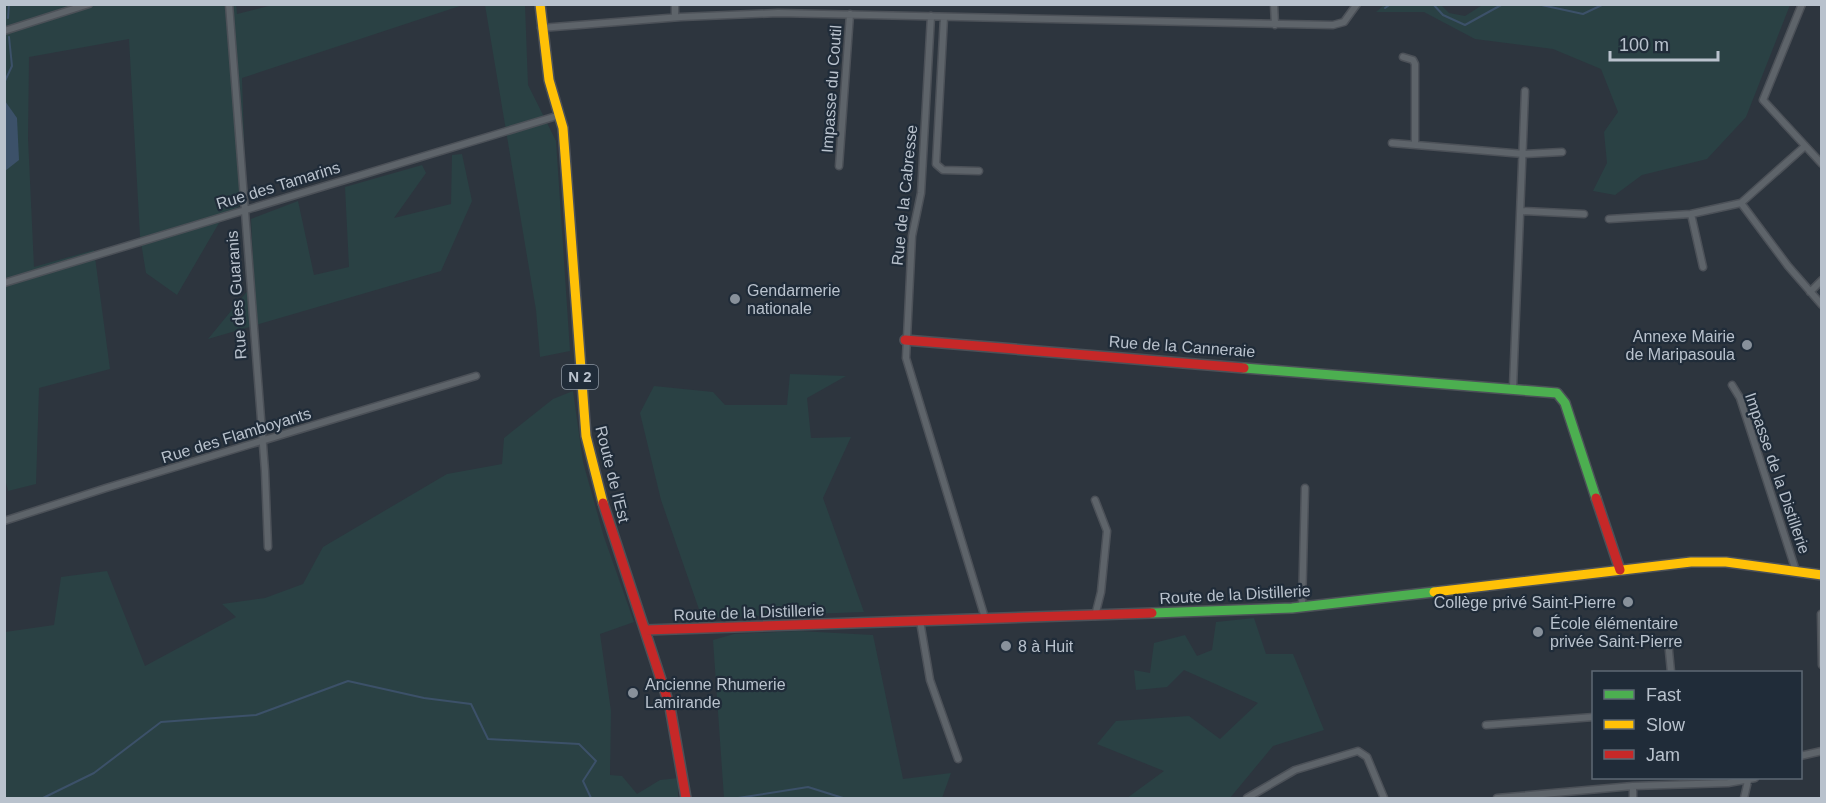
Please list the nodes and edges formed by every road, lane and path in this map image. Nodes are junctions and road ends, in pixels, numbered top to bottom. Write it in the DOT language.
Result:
graph roads {
  1 [pos="89,4"];
  2 [pos="230,4"];
  3 [pos="540,4"];
  4 [pos="675,4"];
  5 [pos="1274,4"];
  6 [pos="1357,4"];
  7 [pos="1802,4"];
  8 [pos="850,14"];
  9 [pos="931,16"];
  10 [pos="675,17"];
  11 [pos="944,17"];
  12 [pos="1275,25"];
  13 [pos="542,28"];
  14 [pos="4,31"];
  15 [pos="1403,57"];
  16 [pos="1525,91"];
  17 [pos="561,115"];
  18 [pos="1392,143"];
  19 [pos="1415,145"];
  20 [pos="1804,147"];
  21 [pos="1562,152"];
  22 [pos="1524,153"];
  23 [pos="1821,164"];
  24 [pos="838,166"];
  25 [pos="979,171"];
  26 [pos="1741,203"];
  27 [pos="243,210"];
  28 [pos="1522,211"];
  29 [pos="1584,214"];
  30 [pos="1691,214"];
  31 [pos="1609,219"];
  32 [pos="1703,267"];
  33 [pos="1821,280"];
  34 [pos="4,283"];
  35 [pos="1810,292"];
  36 [pos="1821,305"];
  37 [pos="905,340"];
  38 [pos="476,376"];
  39 [pos="1732,385"];
  40 [pos="1513,387"];
  41 [pos="261,441"];
  42 [pos="1305,488"];
  43 [pos="1095,500"];
  44 [pos="4,521"];
  45 [pos="267,547"];
  46 [pos="1620,570"];
  47 [pos="1796,571"];
  48 [pos="1821,575"];
  49 [pos="1302,607"];
  50 [pos="1821,614"];
  51 [pos="1095,616"];
  52 [pos="985,618"];
  53 [pos="920,621"];
  54 [pos="646,630"];
  55 [pos="1668,641"];
  56 [pos="1821,665"];
  57 [pos="1671,671"];
  58 [pos="1592,717"];
  59 [pos="1485,725"];
  60 [pos="1821,751"];
  61 [pos="1802,756"];
  62 [pos="958,759"];
  63 [pos="1752,779"];
  64 [pos="1677,781"];
  65 [pos="1633,786"];
  66 [pos="686,798"];
  67 [pos="1247,798"];
  68 [pos="1384,798"];
  69 [pos="1497,798"];
  70 [pos="1633,798"];
  71 [pos="1744,798"];
  1 -- 14 [label="street"];
  2 -- 27 [label="street, Rue des Guaranis"];
  3 -- 13 [label="street, Route de l'Est / N 2"];
  4 -- 10 [label="street"];
  5 -- 12 [label="street"];
  6 -- 12 [label="street"];
  7 -- 20 [label="street"];
  8 -- 9 [label="street"];
  8 -- 10 [label="street"];
  8 -- 24 [label="street, Impasse du Coutil"];
  9 -- 11 [label="street"];
  9 -- 37 [label="street, Rue de la Cabresse"];
  10 -- 13 [label="street"];
  11 -- 12 [label="street"];
  11 -- 25 [label="street"];
  13 -- 17 [label="street, Route de l'Est / N 2"];
  15 -- 19 [label="street"];
  16 -- 22 [label="street"];
  17 -- 27 [label="street, Rue des Tamarins"];
  17 -- 54 [label="street, Route de l'Est / N 2"];
  18 -- 19 [label="street"];
  19 -- 22 [label="street"];
  20 -- 23 [label="street"];
  20 -- 26 [label="street"];
  21 -- 22 [label="street"];
  22 -- 28 [label="street"];
  26 -- 30 [label="street"];
  26 -- 35 [label="street"];
  27 -- 34 [label="street, Rue des Tamarins"];
  27 -- 41 [label="street, Rue des Guaranis"];
  28 -- 29 [label="street"];
  28 -- 40 [label="street"];
  30 -- 31 [label="street"];
  30 -- 32 [label="street"];
  33 -- 35 [label="street"];
  35 -- 36 [label="street"];
  37 -- 40 [label="street, Rue de la Canneraie"];
  37 -- 52 [label="street"];
  38 -- 41 [label="street, Rue des Flamboyants"];
  39 -- 47 [label="street, Impasse de la Distillerie"];
  40 -- 46 [label="street, Rue de la Canneraie"];
  41 -- 44 [label="street, Rue des Flamboyants"];
  41 -- 45 [label="street, Rue des Guaranis"];
  42 -- 49 [label="street"];
  43 -- 51 [label="street"];
  46 -- 47 [label="street, Route de la Distillerie"];
  46 -- 49 [label="street, Route de la Distillerie"];
  47 -- 48 [label="street, Route de la Distillerie"];
  49 -- 51 [label="street, Route de la Distillerie"];
  50 -- 56 [label="street"];
  51 -- 52 [label="street, Route de la Distillerie"];
  52 -- 53 [label="street, Route de la Distillerie"];
  53 -- 54 [label="street, Route de la Distillerie"];
  53 -- 62 [label="street"];
  54 -- 66 [label="street, Route de l'Est / N 2"];
  55 -- 57 [label="street"];
  58 -- 59 [label="street"];
  60 -- 61 [label="street"];
  63 -- 64 [label="street"];
  63 -- 71 [label="street"];
  64 -- 65 [label="street"];
  65 -- 69 [label="street"];
  65 -- 70 [label="street"];
  67 -- 68 [label="street"];
}
